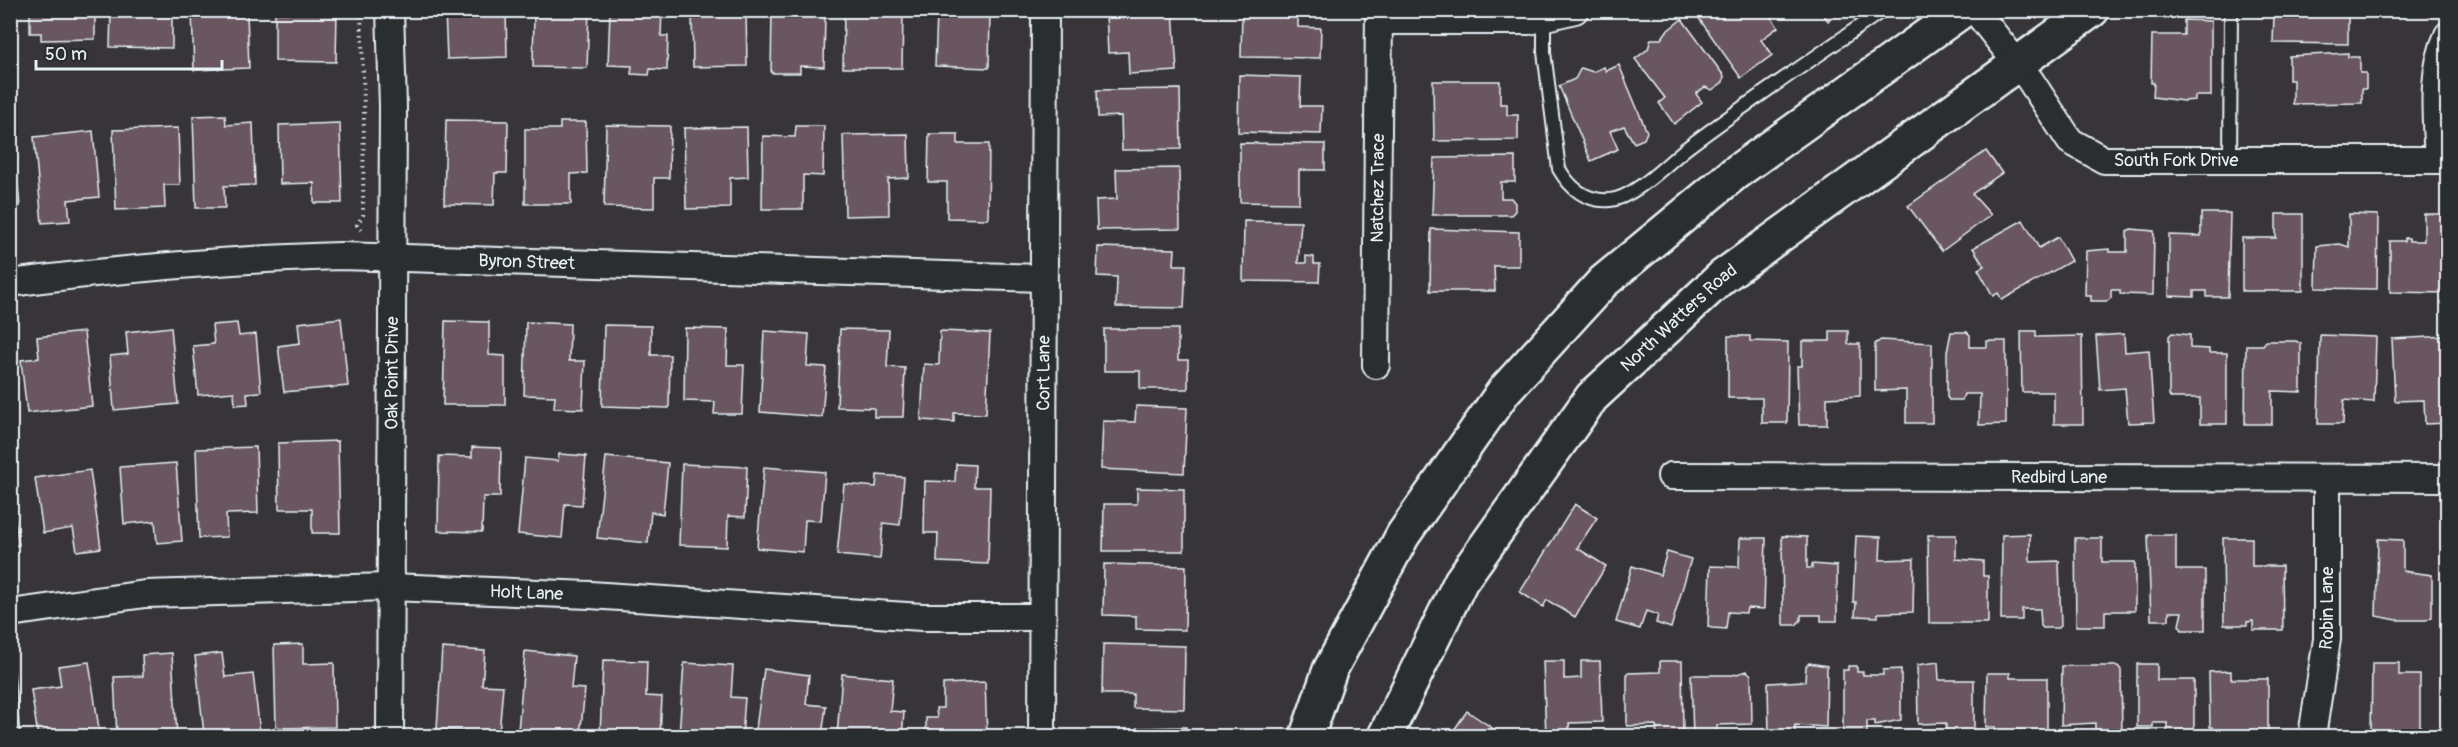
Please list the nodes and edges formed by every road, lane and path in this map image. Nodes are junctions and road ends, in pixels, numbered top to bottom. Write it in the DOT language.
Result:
graph roads {
  1 [pos="361,10"];
  2 [pos="390,10"];
  3 [pos="1045,10"];
  4 [pos="1575,10"];
  5 [pos="1883,10"];
  6 [pos="1962,10"];
  7 [pos="1975,10"];
  8 [pos="2092,10"];
  9 [pos="2231,10"];
  10 [pos="1379,16"];
  11 [pos="1544,19"];
  12 [pos="2448,35"];
  13 [pos="2017,63"];
  14 [pos="2443,160"];
  15 [pos="2229,161"];
  16 [pos="392,246"];
  17 [pos="1043,278"];
  18 [pos="10,283"];
  19 [pos="1376,365"];
  20 [pos="1671,476"];
  21 [pos="2327,478"];
  22 [pos="2448,478"];
  23 [pos="390,588"];
  24 [pos="10,613"];
  25 [pos="1041,617"];
  26 [pos="390,736"];
  27 [pos="1042,736"];
  28 [pos="1306,736"];
  29 [pos="1385,736"];
  30 [pos="2312,736"];
  1 -- 16 [label="path"];
  2 -- 16 [label="street, Oak Point Drive"];
  3 -- 17 [label="street, Cort Lane"];
  4 -- 11 [label="street"];
  5 -- 11 [label="lane"];
  6 -- 28 [label="main road"];
  7 -- 13 [label="street, South Fork Drive"];
  8 -- 13 [label="main road, North Watters Road"];
  9 -- 15 [label="lane"];
  10 -- 11 [label="street"];
  10 -- 19 [label="street, Natchez Trace"];
  12 -- 14 [label="street"];
  13 -- 15 [label="street, South Fork Drive"];
  13 -- 29 [label="main road, North Watters Road"];
  14 -- 15 [label="street, South Fork Drive"];
  16 -- 17 [label="street, Byron Street"];
  16 -- 18 [label="street, Byron Street"];
  16 -- 23 [label="street, Oak Point Drive"];
  17 -- 25 [label="street, Cort Lane"];
  20 -- 21 [label="street, Redbird Lane"];
  21 -- 22 [label="street, Redbird Lane"];
  21 -- 30 [label="street, Robin Lane"];
  23 -- 24 [label="street, Holt Lane"];
  23 -- 25 [label="street, Holt Lane"];
  23 -- 26 [label="street, Oak Point Drive"];
  25 -- 27 [label="street, Cort Lane"];
}
